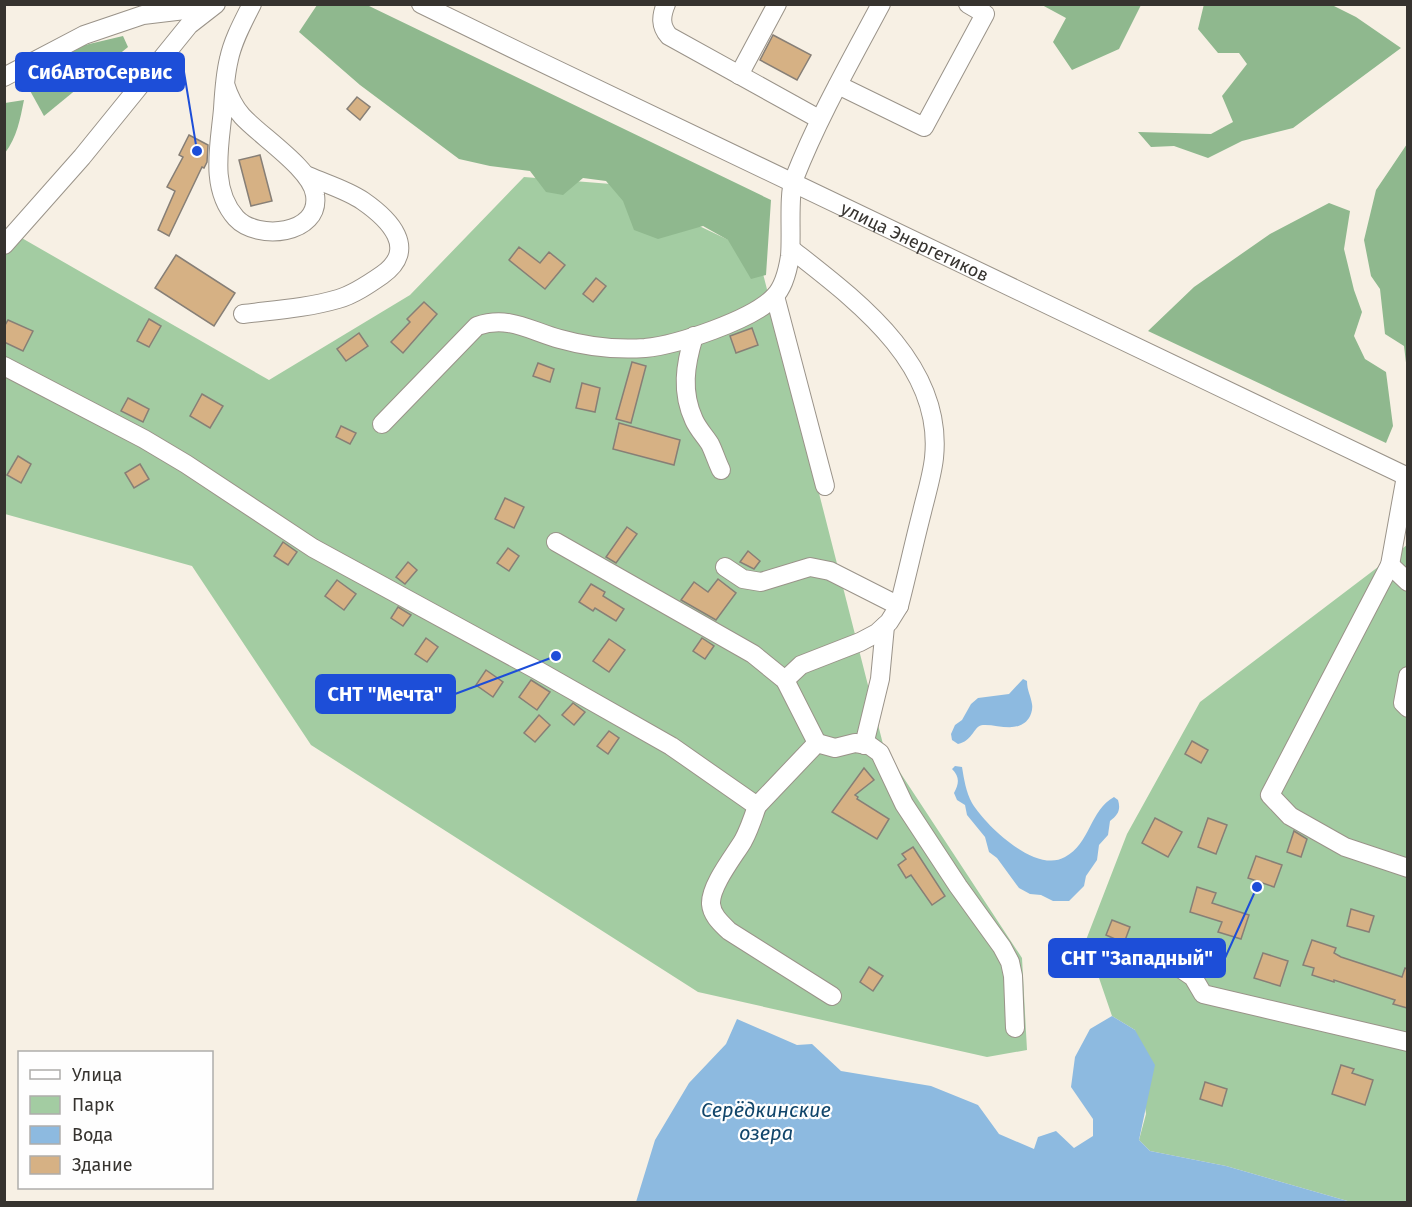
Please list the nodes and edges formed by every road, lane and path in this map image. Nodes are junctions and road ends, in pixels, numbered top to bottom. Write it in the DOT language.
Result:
graph roads {
  1 [pos="252,4"];
  2 [pos="421,4"];
  3 [pos="666,4"];
  4 [pos="777,4"];
  5 [pos="881,4"];
  6 [pos="968,4"];
  7 [pos="213,6"];
  8 [pos="739,75"];
  9 [pos="4,77"];
  10 [pos="225,84"];
  11 [pos="838,85"];
  12 [pos="819,119"];
  13 [pos="308,176"];
  14 [pos="792,182"];
  15 [pos="4,245"];
  16 [pos="791,249"];
  17 [pos="776,296"];
  18 [pos="243,314"];
  19 [pos="694,336"];
  20 [pos="4,366"];
  21 [pos="382,424"];
  22 [pos="721,470"];
  23 [pos="1406,477"];
  24 [pos="825,486"];
  25 [pos="556,542"];
  26 [pos="1390,565"];
  27 [pos="725,567"];
  28 [pos="1407,582"];
  29 [pos="899,606"];
  30 [pos="885,626"];
  31 [pos="1407,676"];
  32 [pos="785,680"];
  33 [pos="1407,708"];
  34 [pos="817,743"];
  35 [pos="864,745"];
  36 [pos="757,806"];
  37 [pos="1407,868"];
  38 [pos="1174,964"];
  39 [pos="832,996"];
  40 [pos="1015,1028"];
  41 [pos="1407,1042"];
  1 -- 10 [label="street"];
  2 -- 14 [label="street, улица Энергетиков"];
  3 -- 8 [label="street"];
  4 -- 8 [label="street"];
  5 -- 11 [label="street"];
  6 -- 11 [label="street"];
  7 -- 9 [label="street"];
  7 -- 15 [label="street"];
  8 -- 12 [label="street"];
  10 -- 13 [label="street"];
  10 -- 13 [label="street"];
  11 -- 12 [label="street"];
  12 -- 14 [label="street"];
  13 -- 18 [label="street"];
  14 -- 16 [label="street"];
  14 -- 23 [label="street, улица Энергетиков"];
  16 -- 17 [label="street"];
  16 -- 29 [label="street"];
  17 -- 19 [label="street"];
  17 -- 24 [label="street"];
  19 -- 21 [label="street"];
  19 -- 22 [label="street"];
  20 -- 36 [label="street"];
  23 -- 26 [label="street"];
  25 -- 32 [label="street"];
  26 -- 28 [label="street"];
  26 -- 37 [label="street"];
  27 -- 29 [label="street"];
  29 -- 30 [label="street"];
  30 -- 32 [label="street"];
  30 -- 35 [label="street"];
  31 -- 33 [label="street"];
  32 -- 34 [label="street"];
  34 -- 35 [label="street"];
  34 -- 36 [label="street"];
  35 -- 40 [label="street"];
  36 -- 39 [label="street"];
  38 -- 41 [label="street"];
}
